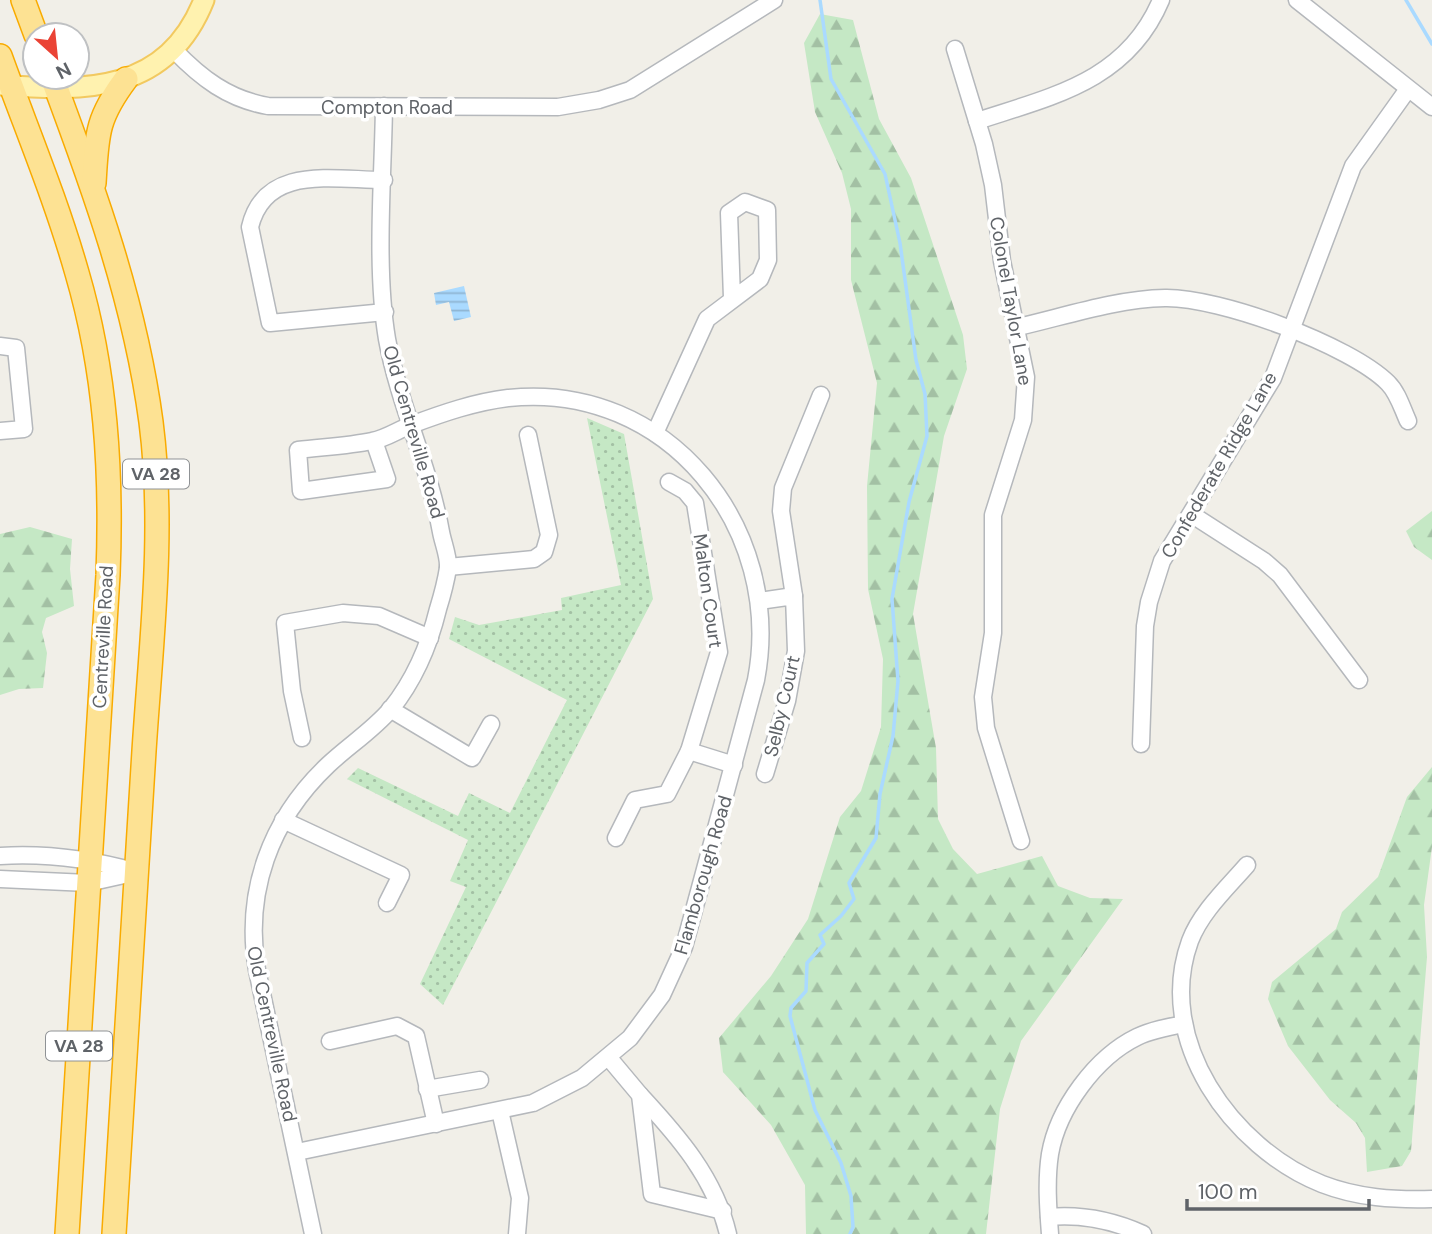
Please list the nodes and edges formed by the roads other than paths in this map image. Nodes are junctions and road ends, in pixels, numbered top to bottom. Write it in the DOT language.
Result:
graph roads {
  1 [pos="23,0"];
  2 [pos="204,0"];
  3 [pos="774,0"];
  4 [pos="1161,0"];
  5 [pos="1297,0"];
  6 [pos="31,21"];
  7 [pos="174,50"];
  8 [pos="955,50"];
  9 [pos="0,56"];
  10 [pos="126,79"];
  11 [pos="91,81"];
  12 [pos="5,85"];
  13 [pos="1408,89"];
  14 [pos="57,91"];
  15 [pos="384,106"];
  16 [pos="1432,107"];
  17 [pos="977,121"];
  18 [pos="384,180"];
  19 [pos="93,193"];
  20 [pos="732,298"];
  21 [pos="384,312"];
  22 [pos="1018,327"];
  23 [pos="1291,331"];
  24 [pos="0,346"];
  25 [pos="821,395"];
  26 [pos="1408,421"];
  27 [pos="410,425"];
  28 [pos="0,431"];
  29 [pos="655,433"];
  30 [pos="528,435"];
  31 [pos="374,441"];
  32 [pos="669,482"];
  33 [pos="1191,514"];
  34 [pos="448,566"];
  35 [pos="794,596"];
  36 [pos="760,600"];
  37 [pos="430,638"];
  38 [pos="1359,680"];
  39 [pos="390,709"];
  40 [pos="491,724"];
  41 [pos="302,738"];
  42 [pos="1141,744"];
  43 [pos="689,751"];
  44 [pos="734,765"];
  45 [pos="765,774"];
  46 [pos="283,820"];
  47 [pos="616,838"];
  48 [pos="1021,841"];
  49 [pos="0,856"];
  50 [pos="90,859"];
  51 [pos="1247,865"];
  52 [pos="137,872"];
  53 [pos="0,879"];
  54 [pos="89,883"];
  55 [pos="387,903"];
  56 [pos="1184,1024"];
  57 [pos="330,1041"];
  58 [pos="608,1058"];
  59 [pos="480,1080"];
  60 [pos="427,1089"];
  61 [pos="640,1095"];
  62 [pos="500,1111"];
  63 [pos="436,1124"];
  64 [pos="298,1153"];
  65 [pos="1432,1199"];
  66 [pos="723,1211"];
  67 [pos="1049,1217"];
  68 [pos="67,1234"];
  69 [pos="114,1234"];
  70 [pos="313,1234"];
  71 [pos="517,1234"];
  72 [pos="728,1234"];
  73 [pos="1050,1234"];
  74 [pos="1143,1234"];
  1 -- 6 [label="highway"];
  2 -- 7 [label="main road"];
  3 -- 15 [label="street, Compton Road"];
  4 -- 17 [label="street"];
  5 -- 13 [label="street"];
  7 -- 10 [label="main road"];
  7 -- 15 [label="street, Compton Road"];
  8 -- 17 [label="street, Colonel Taylor Lane"];
  9 -- 12 [label="highway, Centreville Road / VA 28"];
  10 -- 11 [label="main road"];
  10 -- 19 [label="highway"];
  12 -- 50 [label="highway, Centreville Road / VA 28"];
  13 -- 16 [label="street"];
  13 -- 23 [label="street, Confederate Ridge Lane"];
  14 -- 19 [label="highway, VA 28"];
  15 -- 18 [label="street, Old Centreville Road"];
  17 -- 22 [label="street, Colonel Taylor Lane"];
  18 -- 21 [label="street, Old Centreville Road"];
  18 -- 21 [label="street"];
  19 -- 52 [label="highway, VA 28"];
  20 -- 20 [label="street"];
  20 -- 29 [label="street"];
  21 -- 27 [label="street, Old Centreville Road"];
  22 -- 23 [label="street"];
  22 -- 48 [label="street, Colonel Taylor Lane"];
  23 -- 26 [label="street"];
  23 -- 33 [label="street, Confederate Ridge Lane"];
  24 -- 28 [label="street"];
  25 -- 35 [label="street, Selby Court"];
  27 -- 29 [label="street, Flamborough Road"];
  27 -- 31 [label="street, Flamborough Road"];
  27 -- 34 [label="street, Old Centreville Road"];
  29 -- 36 [label="street, Flamborough Road"];
  30 -- 34 [label="street"];
  31 -- 31 [label="street, Flamborough Road"];
  32 -- 43 [label="street, Malton Court"];
  33 -- 38 [label="street"];
  33 -- 42 [label="street, Confederate Ridge Lane"];
  34 -- 37 [label="street, Old Centreville Road"];
  35 -- 36 [label="street"];
  35 -- 45 [label="street, Selby Court"];
  36 -- 44 [label="street, Flamborough Road"];
  37 -- 39 [label="street, Old Centreville Road"];
  37 -- 41 [label="street"];
  39 -- 40 [label="street"];
  39 -- 46 [label="street, Old Centreville Road"];
  43 -- 44 [label="street"];
  43 -- 47 [label="street, Malton Court"];
  44 -- 58 [label="street, Flamborough Road"];
  46 -- 55 [label="street"];
  46 -- 64 [label="street, Old Centreville Road"];
  49 -- 50 [label="street"];
  50 -- 52 [label="street"];
  50 -- 54 [label="highway, Centreville Road / VA 28"];
  51 -- 56 [label="street"];
  52 -- 54 [label="street"];
  52 -- 69 [label="highway, VA 28"];
  53 -- 54 [label="street"];
  54 -- 68 [label="highway, Centreville Road / VA 28"];
  56 -- 65 [label="street"];
  56 -- 67 [label="street"];
  57 -- 60 [label="street"];
  58 -- 61 [label="street"];
  58 -- 62 [label="street, Flamborough Road"];
  59 -- 60 [label="street"];
  60 -- 63 [label="street"];
  61 -- 66 [label="street"];
  61 -- 66 [label="street"];
  62 -- 63 [label="street, Flamborough Road"];
  62 -- 71 [label="street"];
  63 -- 64 [label="street, Flamborough Road"];
  64 -- 70 [label="street, Old Centreville Road"];
  66 -- 72 [label="street"];
  67 -- 73 [label="street"];
  67 -- 74 [label="street"];
}
